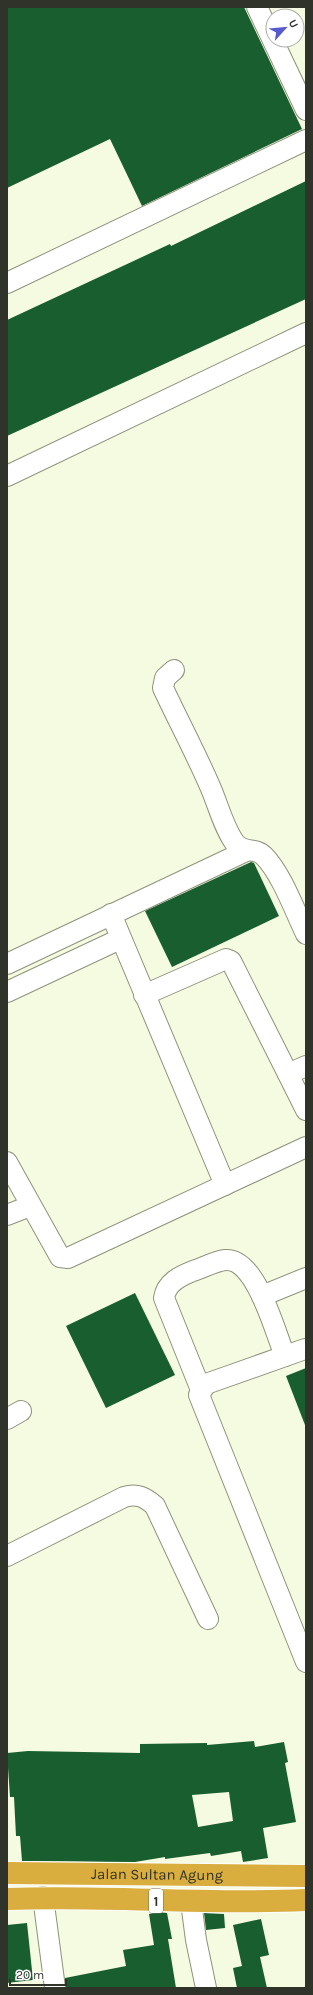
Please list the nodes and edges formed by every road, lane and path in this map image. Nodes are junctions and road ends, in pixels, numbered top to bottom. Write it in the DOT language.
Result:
graph roads {
  1 [pos="257,7"];
  2 [pos="306,110"];
  3 [pos="306,140"];
  4 [pos="7,283"];
  5 [pos="306,332"];
  6 [pos="7,476"];
  7 [pos="174,670"];
  8 [pos="246,851"];
  9 [pos="111,914"];
  10 [pos="306,934"];
  11 [pos="120,939"];
  12 [pos="7,964"];
  13 [pos="7,992"];
  14 [pos="144,995"];
  15 [pos="306,1066"];
  16 [pos="288,1074"];
  17 [pos="306,1110"];
  18 [pos="306,1147"];
  19 [pos="7,1162"];
  20 [pos="225,1185"];
  21 [pos="30,1206"];
  22 [pos="7,1215"];
  23 [pos="306,1278"];
  24 [pos="262,1296"];
  25 [pos="305,1349"];
  26 [pos="285,1356"];
  27 [pos="201,1390"];
  28 [pos="7,1556"];
  29 [pos="208,1619"];
  30 [pos="306,1659"];
  31 [pos="7,1873"];
  32 [pos="306,1876"];
  33 [pos="43,1897"];
  34 [pos="7,1898"];
  35 [pos="306,1900"];
  36 [pos="191,1902"];
  37 [pos="55,1988"];
  38 [pos="206,1988"];
  1 -- 2 [label="street"];
  3 -- 4 [label="street"];
  5 -- 6 [label="street"];
  7 -- 8 [label="street"];
  8 -- 9 [label="street"];
  8 -- 10 [label="street"];
  9 -- 11 [label="street"];
  9 -- 12 [label="street"];
  11 -- 13 [label="street"];
  11 -- 14 [label="street"];
  14 -- 16 [label="street"];
  14 -- 20 [label="street"];
  15 -- 16 [label="street"];
  16 -- 17 [label="street"];
  18 -- 20 [label="street"];
  19 -- 21 [label="street"];
  20 -- 21 [label="street"];
  21 -- 22 [label="street"];
  23 -- 24 [label="street"];
  24 -- 26 [label="street"];
  24 -- 27 [label="street"];
  25 -- 26 [label="street"];
  26 -- 27 [label="street"];
  27 -- 30 [label="street"];
  28 -- 29 [label="street"];
  31 -- 32 [label="highway, Jalan Sultan Agung / 1"];
  33 -- 34 [label="highway, Jalan Sultan Agung / 1"];
  33 -- 36 [label="highway, Jalan Sultan Agung / 1"];
  33 -- 37 [label="street"];
  35 -- 36 [label="highway, Jalan Sultan Agung / 1"];
  36 -- 38 [label="street"];
}
